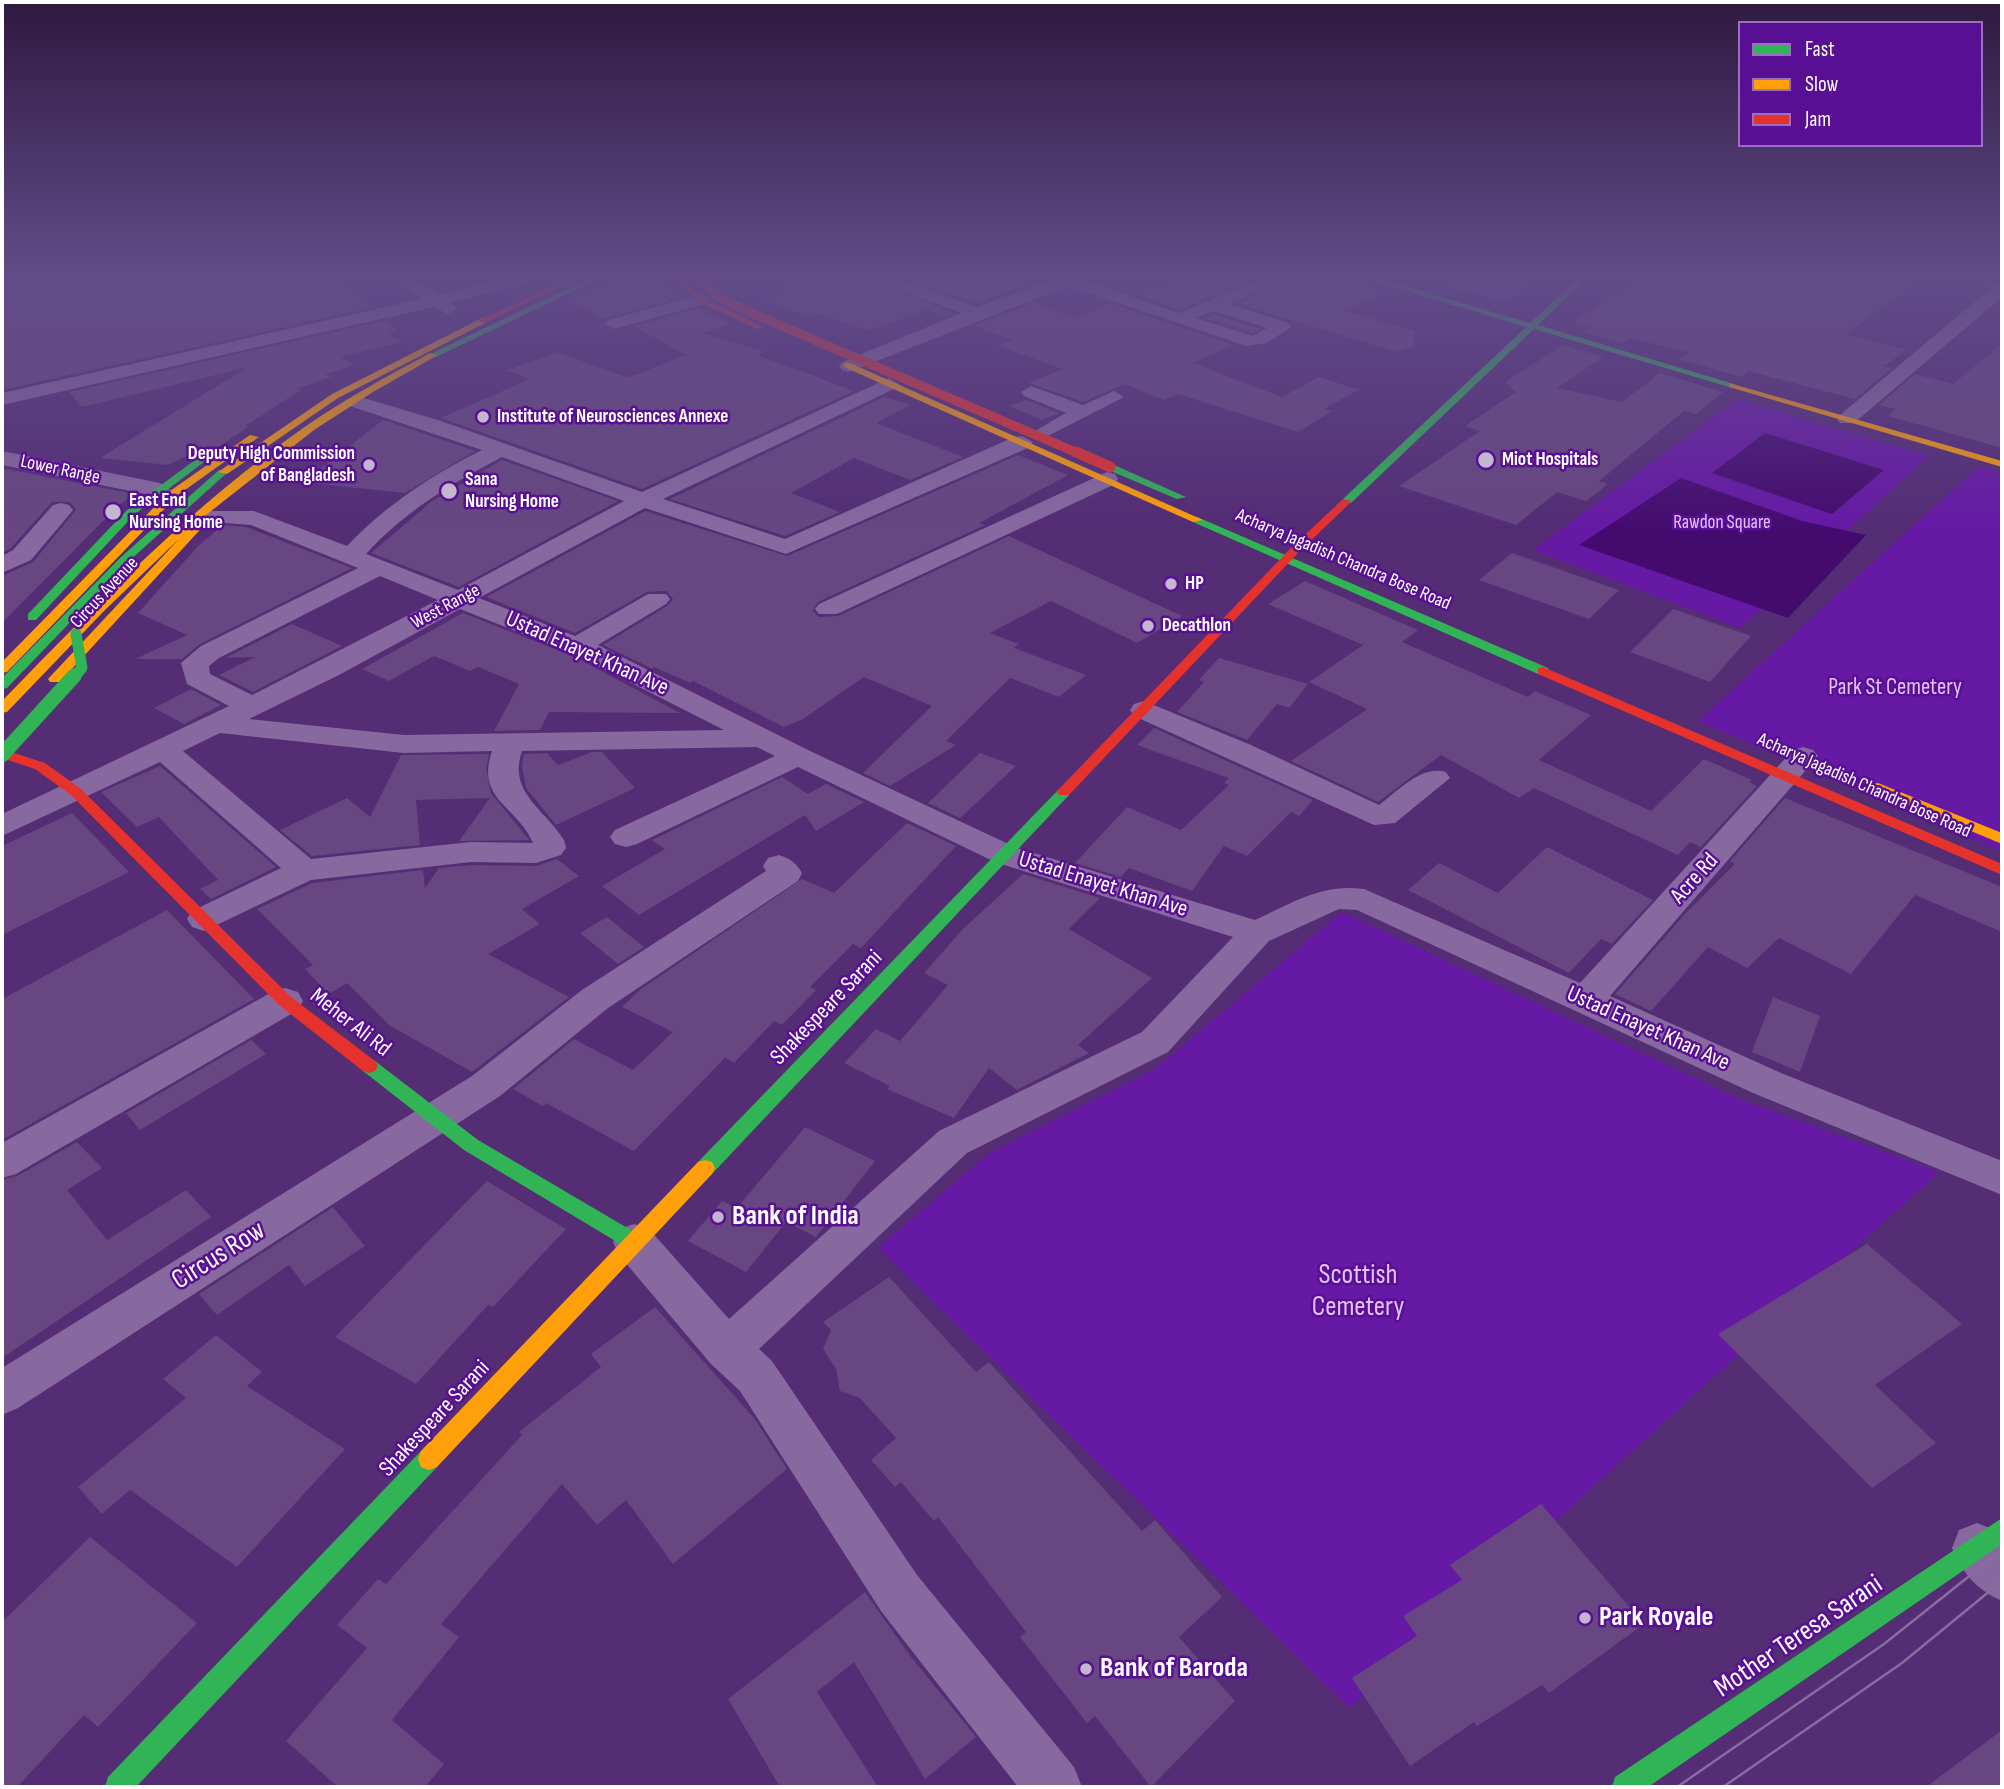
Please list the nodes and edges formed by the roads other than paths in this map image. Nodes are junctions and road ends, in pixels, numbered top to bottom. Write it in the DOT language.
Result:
graph roads {
  1 [pos="173,360"];
  2 [pos="383,360"];
  3 [pos="399,360"];
  4 [pos="420,360"];
  5 [pos="431,360"];
  6 [pos="838,360"];
  7 [pos="857,360"];
  8 [pos="862,360"];
  9 [pos="882,360"];
  10 [pos="1495,360"];
  11 [pos="1648,360"];
  12 [pos="1916,360"];
  13 [pos="849,366"];
  14 [pos="889,384"];
  15 [pos="1031,392"];
  16 [pos="1114,397"];
  17 [pos="2,399"];
  18 [pos="357,402"];
  19 [pos="1083,412"];
  20 [pos="263,418"];
  21 [pos="1847,419"];
  22 [pos="1046,431"];
  23 [pos="1022,442"];
  24 [pos="500,449"];
  25 [pos="6,461"];
  26 [pos="2002,464"];
  27 [pos="1108,473"];
  28 [pos="160,490"];
  29 [pos="1181,497"];
  30 [pos="643,500"];
  31 [pos="61,510"];
  32 [pos="208,516"];
  33 [pos="1299,547"];
  34 [pos="351,556"];
  35 [pos="1287,560"];
  36 [pos="1336,562"];
  37 [pos="2,566"];
  38 [pos="379,567"];
  39 [pos="461,599"];
  40 [pos="657,599"];
  41 [pos="828,609"];
  42 [pos="76,634"];
  43 [pos="577,646"];
  44 [pos="2,649"];
  45 [pos="2,669"];
  46 [pos="2,685"];
  47 [pos="253,707"];
  48 [pos="2,709"];
  49 [pos="1144,710"];
  50 [pos="219,724"];
  51 [pos="2,737"];
  52 [pos="766,737"];
  53 [pos="510,741"];
  54 [pos="164,750"];
  55 [pos="2,754"];
  56 [pos="798,756"];
  57 [pos="1799,761"];
  58 [pos="1434,778"];
  59 [pos="1863,781"];
  60 [pos="76,792"];
  61 [pos="2,827"];
  62 [pos="626,837"];
  63 [pos="2002,839"];
  64 [pos="1006,855"];
  65 [pos="779,866"];
  66 [pos="304,870"];
  67 [pos="2002,870"];
  68 [pos="204,919"];
  69 [pos="1257,933"];
  70 [pos="285,1001"];
  71 [pos="1585,1001"];
  72 [pos="436,1118"];
  73 [pos="2,1162"];
  74 [pos="2002,1178"];
  75 [pos="634,1242"];
  76 [pos="727,1349"];
  77 [pos="2,1393"];
  78 [pos="1994,1551"];
  79 [pos="118,1787"];
  80 [pos="1054,1787"];
  81 [pos="1625,1787"];
  1 -- 17 [label="street"];
  2 -- 45 [label="main road"];
  3 -- 46 [label="main road"];
  4 -- 42 [label="main road"];
  5 -- 18 [label="main road, Circus Avenue"];
  6 -- 13 [label="main road, Acharya Jagadish Chandra Bose Road"];
  7 -- 27 [label="main road, bridge"];
  8 -- 13 [label="street"];
  9 -- 22 [label="main road, Acharya Jagadish Chandra Bose Road"];
  10 -- 33 [label="main road, Shakespeare Sarani"];
  11 -- 21 [label="main road"];
  12 -- 21 [label="street"];
  13 -- 14 [label="main road, Acharya Jagadish Chandra Bose Road"];
  14 -- 23 [label="main road, Acharya Jagadish Chandra Bose Road"];
  14 -- 30 [label="street, West Range"];
  15 -- 19 [label="street"];
  16 -- 19 [label="street"];
  18 -- 24 [label="street"];
  18 -- 32 [label="main road, Circus Avenue"];
  19 -- 22 [label="street"];
  20 -- 28 [label="main road, Circus Avenue"];
  21 -- 26 [label="main road"];
  22 -- 29 [label="main road, Acharya Jagadish Chandra Bose Road"];
  23 -- 27 [label="main road, Acharya Jagadish Chandra Bose Road"];
  23 -- 30 [label="street"];
  24 -- 30 [label="street"];
  24 -- 34 [label="street"];
  25 -- 28 [label="street, Lower Range"];
  27 -- 29 [label="main road"];
  27 -- 35 [label="main road, Acharya Jagadish Chandra Bose Road"];
  27 -- 41 [label="street"];
  28 -- 44 [label="main road, Circus Avenue"];
  29 -- 33 [label="main road, Acharya Jagadish Chandra Bose Road"];
  30 -- 39 [label="street, West Range"];
  31 -- 37 [label="street"];
  32 -- 34 [label="street, Ustad Enayet Khan Ave"];
  32 -- 51 [label="main road, Circus Avenue"];
  33 -- 35 [label="main road, Shakespeare Sarani"];
  33 -- 36 [label="main road, Acharya Jagadish Chandra Bose Road"];
  34 -- 38 [label="street, Ustad Enayet Khan Ave"];
  35 -- 49 [label="main road, Shakespeare Sarani"];
  35 -- 57 [label="main road, Acharya Jagadish Chandra Bose Road"];
  38 -- 39 [label="street, Ustad Enayet Khan Ave"];
  38 -- 47 [label="street"];
  39 -- 43 [label="street, Ustad Enayet Khan Ave"];
  39 -- 47 [label="street, West Range"];
  40 -- 43 [label="street"];
  42 -- 48 [label="main road"];
  42 -- 55 [label="main road, bridge"];
  43 -- 52 [label="street, Ustad Enayet Khan Ave"];
  47 -- 50 [label="street, West Range"];
  49 -- 58 [label="street"];
  49 -- 64 [label="main road, Shakespeare Sarani"];
  50 -- 53 [label="street"];
  50 -- 54 [label="street, West Range"];
  52 -- 53 [label="street"];
  52 -- 56 [label="street, Ustad Enayet Khan Ave"];
  53 -- 66 [label="street"];
  54 -- 60 [label="street, West Range"];
  54 -- 66 [label="street"];
  55 -- 60 [label="main road, Meher Ali Rd"];
  56 -- 62 [label="street"];
  56 -- 64 [label="street, Ustad Enayet Khan Ave"];
  57 -- 67 [label="main road, Acharya Jagadish Chandra Bose Road"];
  57 -- 71 [label="street, Acre Rd"];
  59 -- 63 [label="main road, Acharya Jagadish Chandra Bose Road"];
  60 -- 61 [label="street, West Range"];
  60 -- 68 [label="main road, Meher Ali Rd"];
  64 -- 69 [label="street, Ustad Enayet Khan Ave"];
  64 -- 75 [label="main road, Shakespeare Sarani"];
  65 -- 72 [label="street, Circus Row"];
  66 -- 68 [label="street"];
  68 -- 70 [label="main road, Meher Ali Rd"];
  69 -- 71 [label="street, Ustad Enayet Khan Ave"];
  69 -- 76 [label="street"];
  70 -- 72 [label="main road, Meher Ali Rd"];
  70 -- 73 [label="street"];
  71 -- 74 [label="street, Ustad Enayet Khan Ave"];
  72 -- 75 [label="main road, Meher Ali Rd"];
  72 -- 77 [label="street, Circus Row"];
  75 -- 76 [label="street"];
  75 -- 79 [label="main road, Shakespeare Sarani"];
  76 -- 80 [label="street"];
  78 -- 81 [label="main road, Mother Teresa Sarani"];
}
